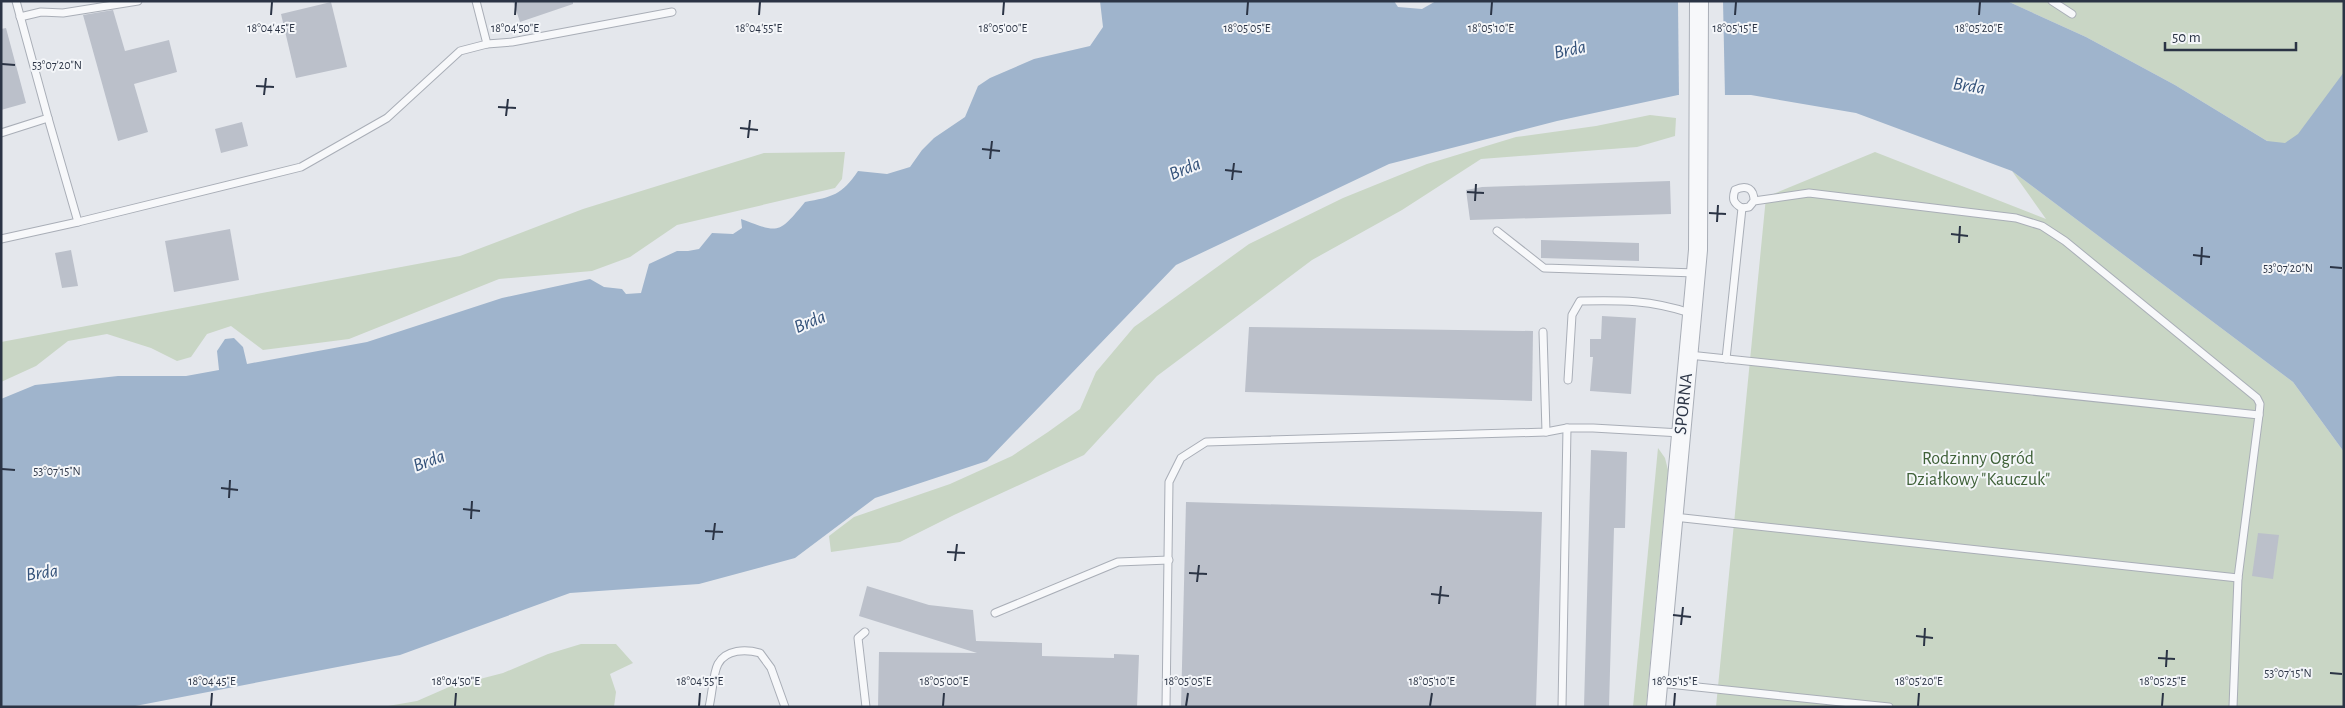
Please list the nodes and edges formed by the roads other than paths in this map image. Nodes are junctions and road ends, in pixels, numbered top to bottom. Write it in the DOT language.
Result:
graph roads {
  1 [pos="16,1"];
  2 [pos="138,1"];
  3 [pos="476,1"];
  4 [pos="1699,1"];
  5 [pos="2052,1"];
  6 [pos="672,12"];
  7 [pos="2072,14"];
  8 [pos="20,17"];
  9 [pos="487,44"];
  10 [pos="48,118"];
  11 [pos="1,132"];
  12 [pos="1754,201"];
  13 [pos="1742,208"];
  14 [pos="78,222"];
  15 [pos="1496,231"];
  16 [pos="1,239"];
  17 [pos="1697,273"];
  18 [pos="1693,314"];
  19 [pos="1543,332"];
  20 [pos="1689,355"];
  21 [pos="1726,359"];
  22 [pos="1568,380"];
  23 [pos="2259,415"];
  24 [pos="1567,428"];
  25 [pos="1546,432"];
  26 [pos="1681,433"];
  27 [pos="1673,517"];
  28 [pos="1169,560"];
  29 [pos="2238,578"];
  30 [pos="995,613"];
  31 [pos="864,632"];
  32 [pos="1658,683"];
  33 [pos="709,707"];
  34 [pos="785,707"];
  35 [pos="866,707"];
  36 [pos="1166,707"];
  37 [pos="1562,707"];
  38 [pos="1656,707"];
  39 [pos="1889,707"];
  40 [pos="2233,707"];
  1 -- 8 [label="lane"];
  2 -- 8 [label="lane"];
  3 -- 9 [label="lane"];
  4 -- 17 [label="street, SPORNA"];
  5 -- 7 [label="lane"];
  6 -- 9 [label="lane"];
  8 -- 10 [label="lane"];
  9 -- 14 [label="lane"];
  10 -- 11 [label="lane"];
  10 -- 14 [label="lane"];
  12 -- 13 [label="lane"];
  12 -- 13 [label="lane"];
  12 -- 23 [label="lane"];
  13 -- 21 [label="lane"];
  14 -- 16 [label="lane"];
  15 -- 17 [label="lane"];
  17 -- 18 [label="street, SPORNA"];
  18 -- 20 [label="street, SPORNA"];
  18 -- 22 [label="lane"];
  19 -- 25 [label="lane"];
  20 -- 21 [label="lane"];
  20 -- 26 [label="street, SPORNA"];
  21 -- 23 [label="lane"];
  23 -- 29 [label="lane"];
  24 -- 25 [label="lane"];
  24 -- 26 [label="lane"];
  24 -- 37 [label="lane"];
  25 -- 28 [label="lane"];
  26 -- 27 [label="street, SPORNA"];
  27 -- 29 [label="lane"];
  27 -- 32 [label="street, SPORNA"];
  28 -- 30 [label="lane"];
  28 -- 36 [label="lane"];
  29 -- 40 [label="lane"];
  31 -- 35 [label="lane"];
  32 -- 38 [label="street, SPORNA"];
  32 -- 39 [label="lane"];
  33 -- 34 [label="lane"];
}
